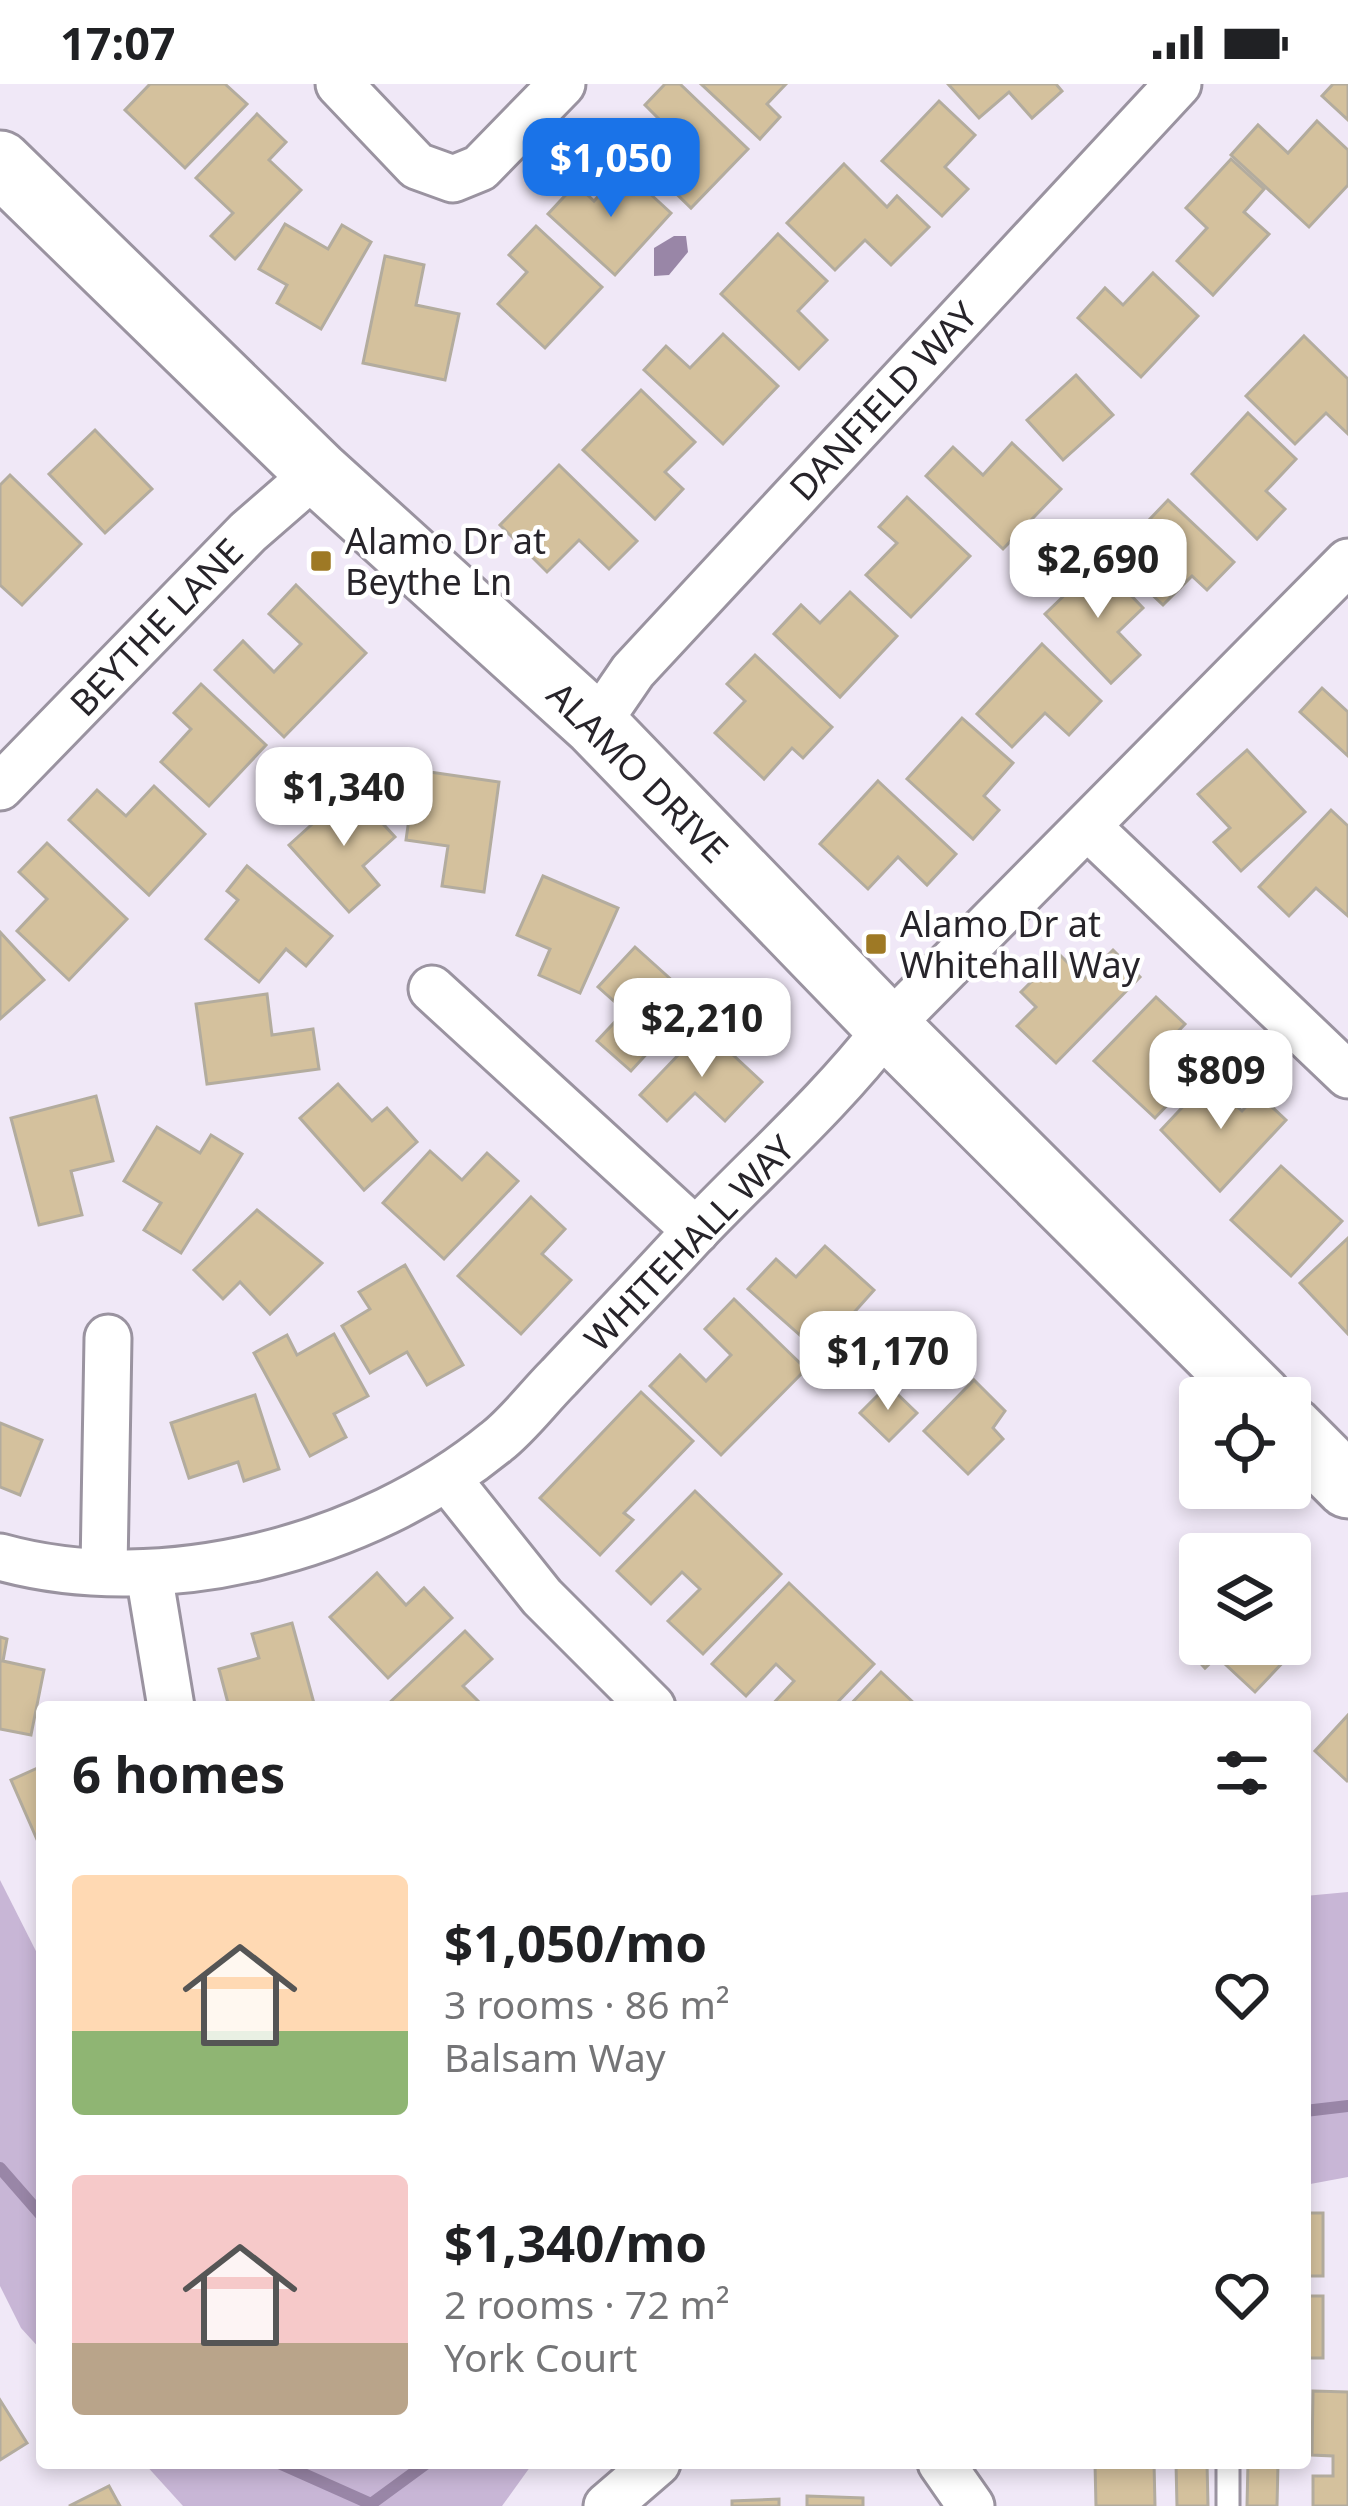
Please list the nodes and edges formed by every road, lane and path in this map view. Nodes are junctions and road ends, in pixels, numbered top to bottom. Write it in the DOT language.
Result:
graph roads {
  1 [pos="338,84"];
  2 [pos="562,84"];
  3 [pos="1178,84"];
  4 [pos="0,164"];
  5 [pos="316,472"];
  6 [pos="1348,562"];
  7 [pos="596,725"];
  8 [pos="0,787"];
  9 [pos="1088,826"];
  10 [pos="432,989"];
  11 [pos="888,1027"];
  12 [pos="1348,1075"];
  13 [pos="696,1231"];
  14 [pos="108,1338"];
  15 [pos="1239,1377"];
  16 [pos="1311,1449"];
  17 [pos="447,1478"];
  18 [pos="1348,1486"];
  19 [pos="0,1557"];
  20 [pos="104,1570"];
  21 [pos="149,1574"];
  22 [pos="170,1701"];
  23 [pos="646,1701"];
  24 [pos="651,2469"];
  25 [pos="945,2469"];
  26 [pos="1228,2469"];
  27 [pos="607,2506"];
  28 [pos="971,2506"];
  29 [pos="1228,2506"];
  1 -- 2 [label="street"];
  3 -- 7 [label="street, DANFIELD WAY"];
  4 -- 5 [label="main road, ALAMO DRIVE"];
  5 -- 7 [label="main road, ALAMO DRIVE"];
  5 -- 8 [label="street, BEYTHE LANE"];
  6 -- 9 [label="street, WHITEHALL WAY"];
  7 -- 11 [label="main road, ALAMO DRIVE"];
  9 -- 11 [label="street, WHITEHALL WAY"];
  9 -- 12 [label="street"];
  10 -- 13 [label="street"];
  11 -- 13 [label="street, WHITEHALL WAY"];
  11 -- 15 [label="main road, ALAMO DRIVE"];
  13 -- 17 [label="street, WHITEHALL WAY"];
  14 -- 20 [label="street"];
  16 -- 18 [label="main road"];
  17 -- 21 [label="street, WHITEHALL WAY"];
  17 -- 23 [label="street"];
  19 -- 20 [label="street, WHITEHALL WAY"];
  20 -- 21 [label="street, WHITEHALL WAY"];
  21 -- 22 [label="street"];
  24 -- 27 [label="street"];
  25 -- 28 [label="street"];
  26 -- 29 [label="lane"];
}
